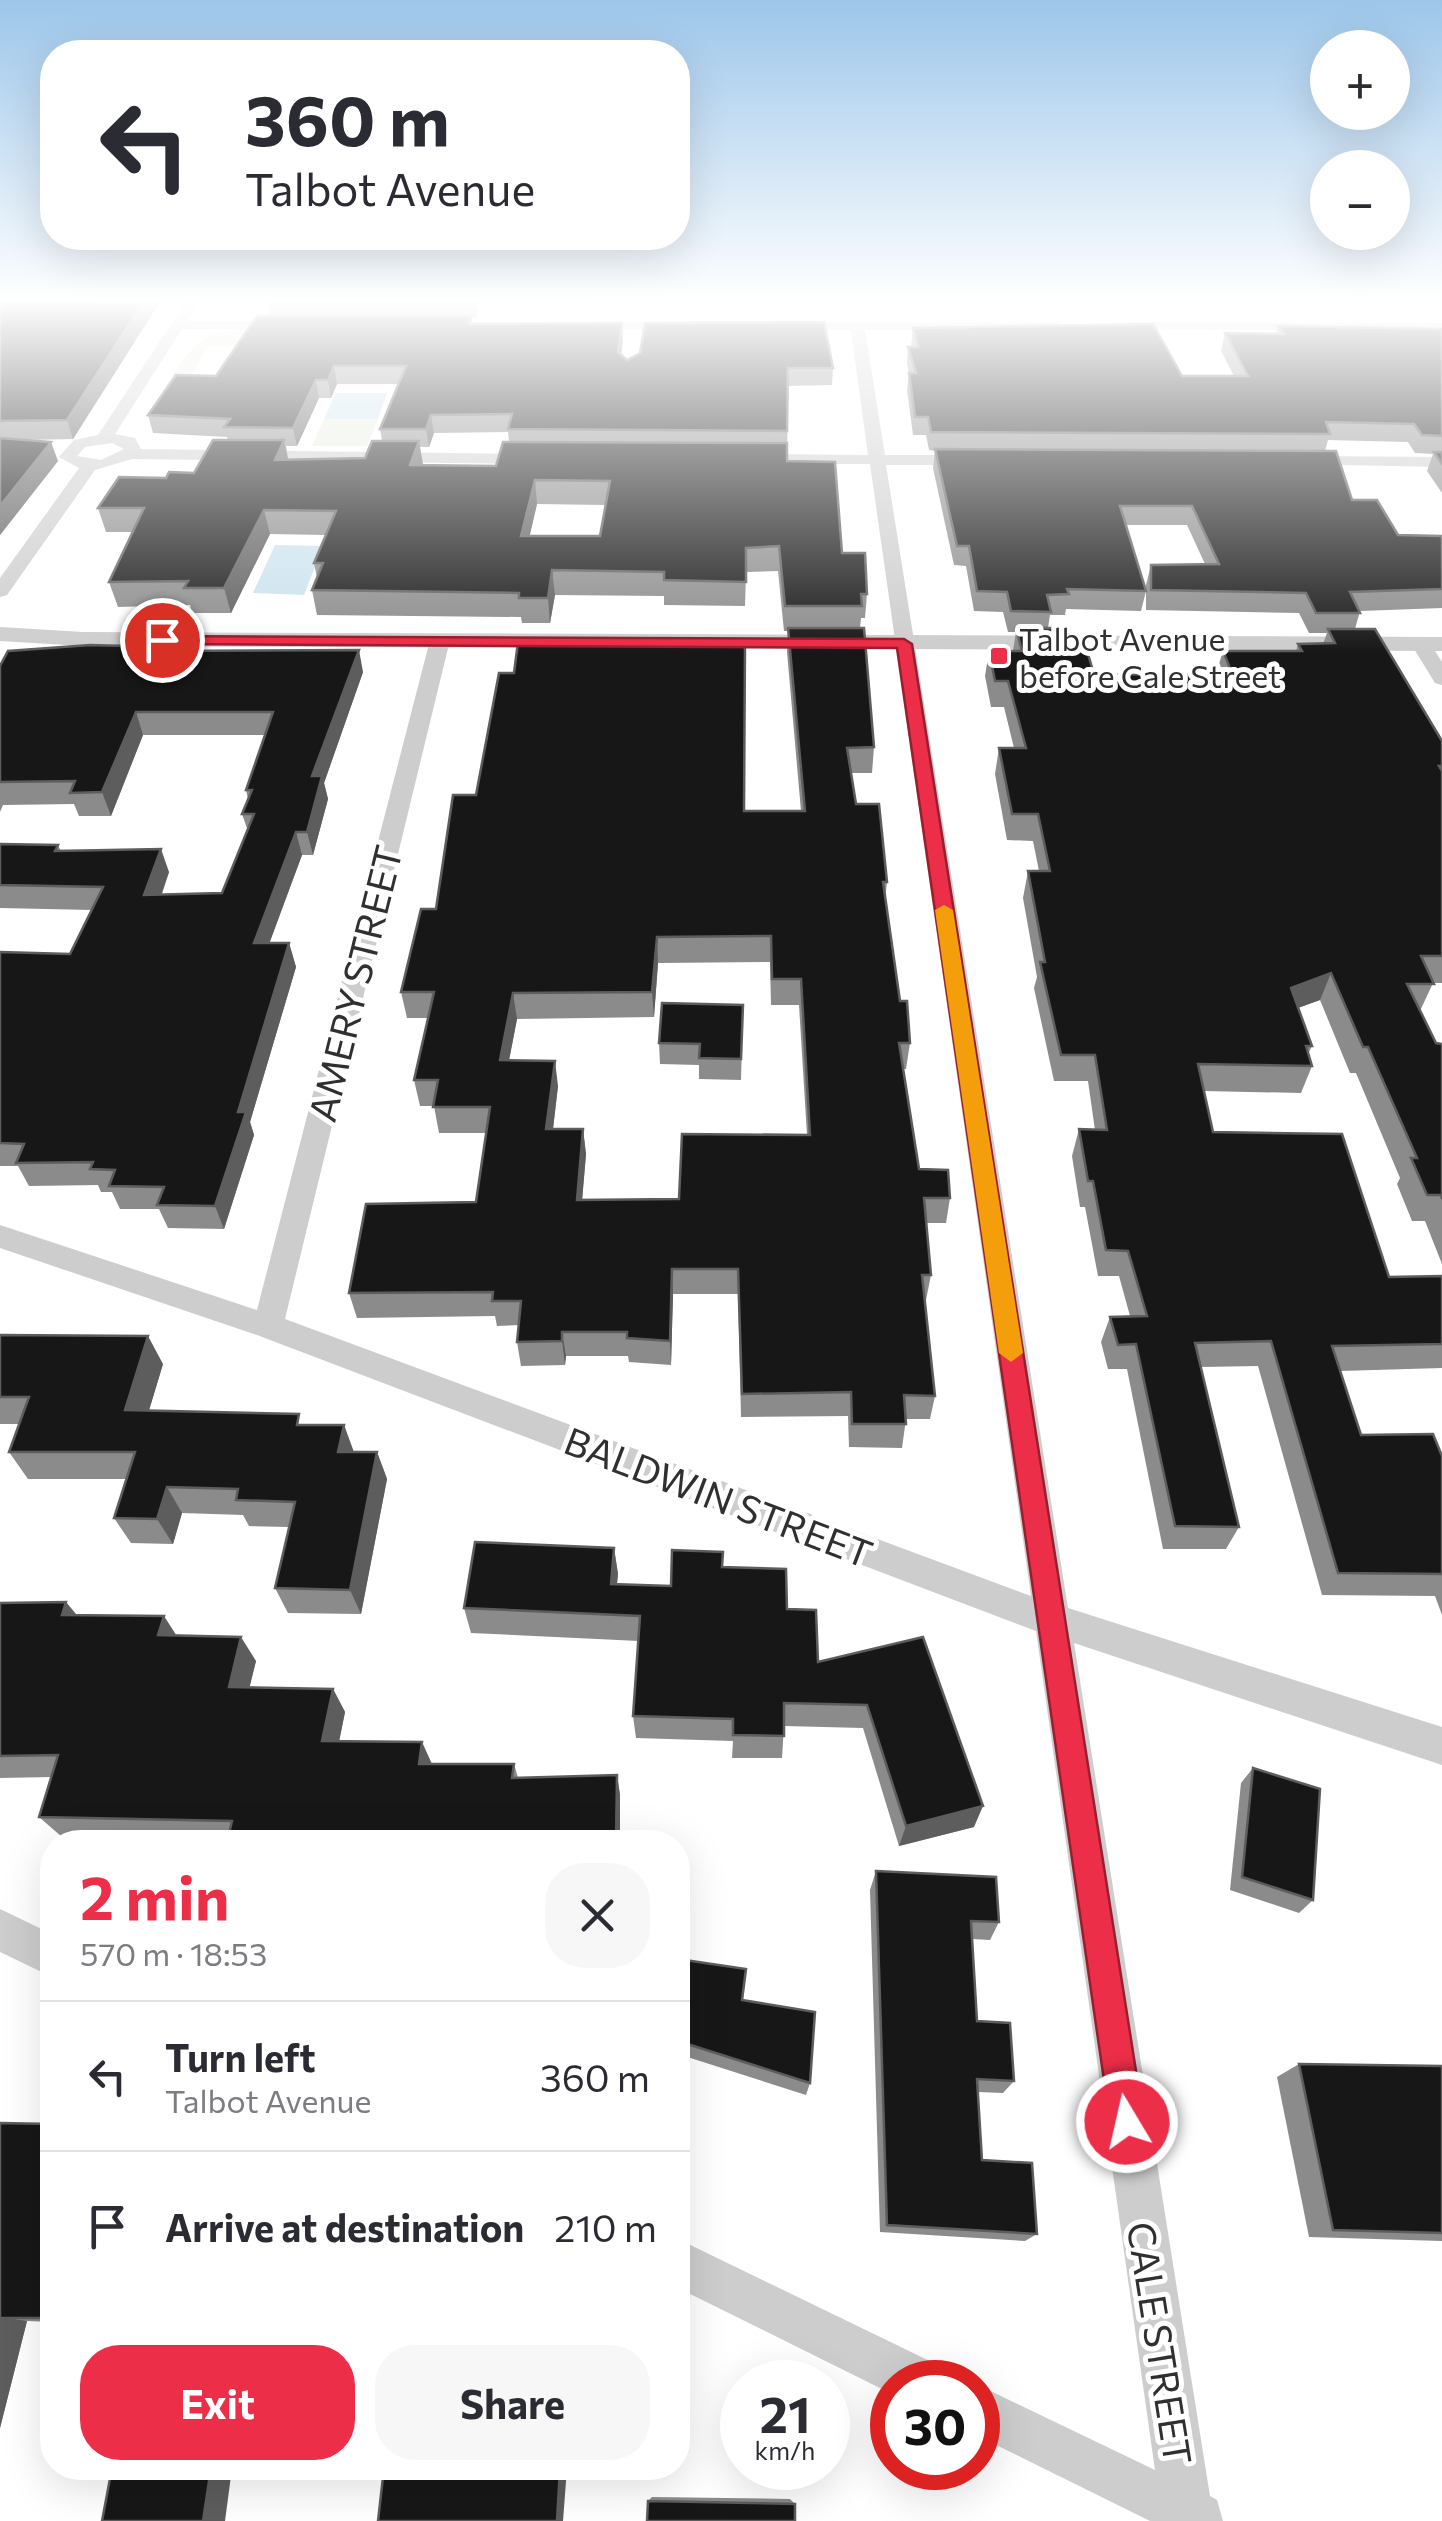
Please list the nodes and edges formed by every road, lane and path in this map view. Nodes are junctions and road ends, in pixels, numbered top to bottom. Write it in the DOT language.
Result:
graph roads {
  1 [pos="117,418"];
  2 [pos="870,418"];
  3 [pos="104,438"];
  4 [pos="130,454"];
  5 [pos="552,459"];
  6 [pos="727,460"];
  7 [pos="876,460"];
  8 [pos="985,460"];
  9 [pos="1283,461"];
  10 [pos="1442,462"];
  11 [pos="90,464"];
  12 [pos="1,592"];
  13 [pos="0,636"];
  14 [pos="83,639"];
  15 [pos="440,640"];
  16 [pos="904,644"];
  17 [pos="1431,644"];
  18 [pos="0,650"];
  19 [pos="1442,679"];
  20 [pos="0,1236"];
  21 [pos="268,1326"];
  22 [pos="1050,1620"];
  23 [pos="1442,1746"];
  24 [pos="0,1930"];
  25 [pos="40,1950"];
  26 [pos="690,2269"];
  27 [pos="876,2360"];
  28 [pos="1000,2421"];
  29 [pos="1194,2518"];
  1 -- 3 [label="street"];
  2 -- 7 [label="street, CALE STREET"];
  3 -- 4 [label="street"];
  3 -- 11 [label="street"];
  4 -- 5 [label="street"];
  4 -- 11 [label="street"];
  6 -- 7 [label="street"];
  7 -- 8 [label="street"];
  7 -- 16 [label="street, CALE STREET"];
  9 -- 10 [label="street"];
  11 -- 12 [label="street"];
  13 -- 14 [label="street"];
  14 -- 15 [label="street"];
  14 -- 18 [label="street"];
  15 -- 16 [label="street"];
  15 -- 21 [label="street, AMERY STREET"];
  16 -- 17 [label="street"];
  16 -- 22 [label="street, CALE STREET"];
  17 -- 19 [label="street"];
  20 -- 21 [label="street, BALDWIN STREET"];
  21 -- 22 [label="street, BALDWIN STREET"];
  22 -- 23 [label="street, BALDWIN STREET"];
  22 -- 29 [label="street, CALE STREET"];
  24 -- 25 [label="street"];
  26 -- 27 [label="street"];
  28 -- 29 [label="street"];
}
